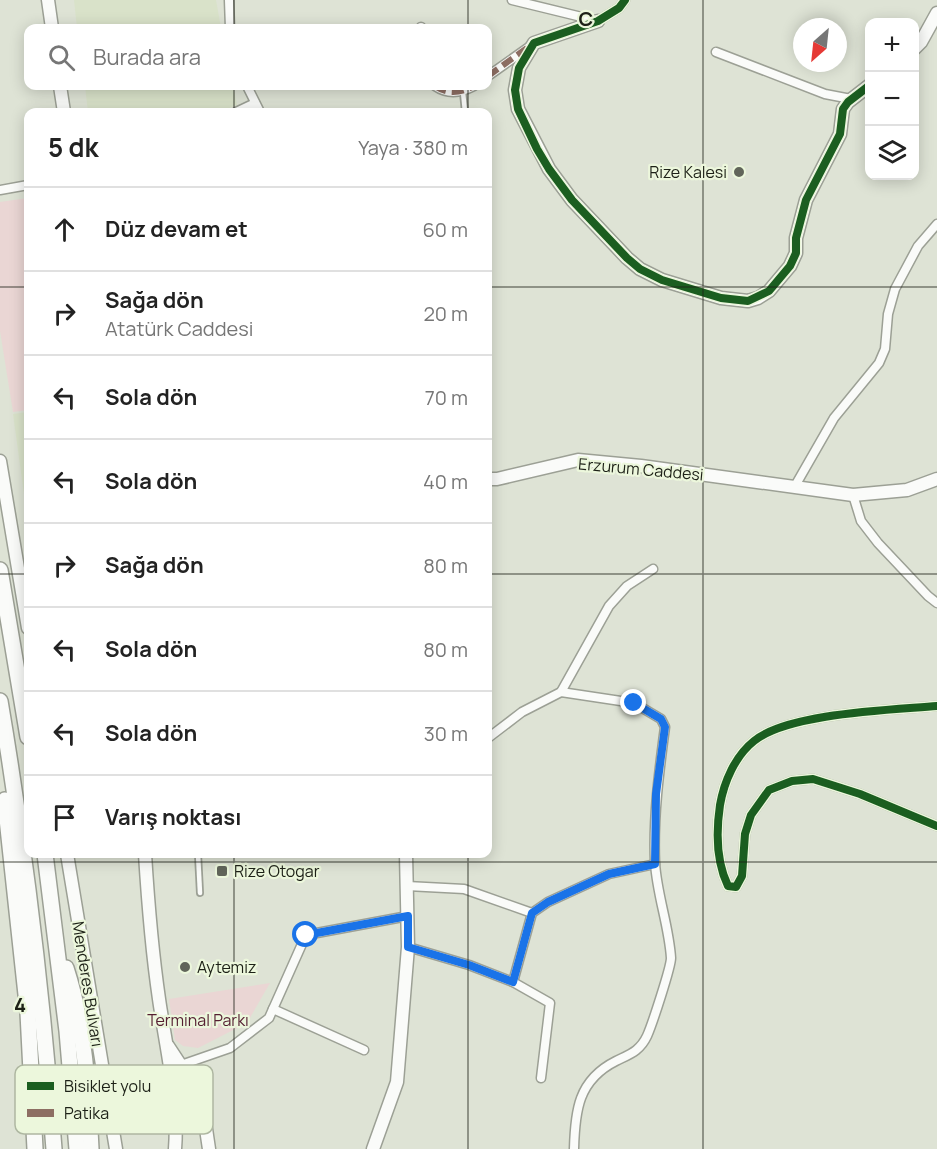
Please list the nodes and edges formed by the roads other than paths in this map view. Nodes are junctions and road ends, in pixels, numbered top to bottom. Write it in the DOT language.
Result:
graph roads {
  1 [pos="48,0"];
  2 [pos="229,0"];
  3 [pos="512,0"];
  4 [pos="625,0"];
  5 [pos="937,13"];
  6 [pos="598,21"];
  7 [pos="51,24"];
  8 [pos="230,24"];
  9 [pos="534,43"];
  10 [pos="919,44"];
  11 [pos="716,52"];
  12 [pos="492,73"];
  13 [pos="865,89"];
  14 [pos="61,90"];
  15 [pos="249,90"];
  16 [pos="446,90"];
  17 [pos="467,90"];
  18 [pos="463,92"];
  19 [pos="851,99"];
  20 [pos="255,103"];
  21 [pos="63,108"];
  22 [pos="244,108"];
  23 [pos="258,108"];
  24 [pos="465,108"];
  25 [pos="24,186"];
  26 [pos="0,190"];
  27 [pos="937,224"];
  28 [pos="0,461"];
  29 [pos="492,479"];
  30 [pos="937,479"];
  31 [pos="795,486"];
  32 [pos="853,495"];
  33 [pos="23,569"];
  34 [pos="653,569"];
  35 [pos="0,570"];
  36 [pos="937,603"];
  37 [pos="561,692"];
  38 [pos="937,706"];
  39 [pos="0,708"];
  40 [pos="24,713"];
  41 [pos="492,735"];
  42 [pos="0,756"];
  43 [pos="937,826"];
  44 [pos="46,858"];
  45 [pos="68,858"];
  46 [pos="145,858"];
  47 [pos="198,858"];
  48 [pos="406,858"];
  49 [pos="655,864"];
  50 [pos="407,886"];
  51 [pos="200,893"];
  52 [pos="532,913"];
  53 [pos="408,916"];
  54 [pos="55,932"];
  55 [pos="408,947"];
  56 [pos="513,982"];
  57 [pos="273,1009"];
  58 [pos="165,1042"];
  59 [pos="364,1050"];
  60 [pos="31,1065"];
  61 [pos="47,1065"];
  62 [pos="70,1065"];
  63 [pos="85,1065"];
  64 [pos="102,1065"];
  65 [pos="168,1065"];
  66 [pos="181,1065"];
  67 [pos="540,1078"];
  68 [pos="34,1134"];
  69 [pos="53,1134"];
  70 [pos="76,1134"];
  71 [pos="90,1134"];
  72 [pos="114,1134"];
  73 [pos="35,1149"];
  74 [pos="54,1149"];
  75 [pos="77,1149"];
  76 [pos="91,1149"];
  77 [pos="116,1149"];
  78 [pos="373,1149"];
  79 [pos="574,1149"];
  1 -- 7 [label="street"];
  2 -- 8 [label="street"];
  3 -- 6 [label="street"];
  4 -- 6 [label="street"];
  5 -- 10 [label="street"];
  6 -- 9 [label="street"];
  9 -- 12 [label="street"];
  9 -- 19 [label="street"];
  11 -- 19 [label="street"];
  13 -- 19 [label="street"];
  14 -- 21 [label="street"];
  15 -- 20 [label="street"];
  16 -- 18 [label="street"];
  17 -- 18 [label="street"];
  18 -- 24 [label="lane"];
  20 -- 22 [label="street"];
  20 -- 23 [label="street"];
  25 -- 26 [label="street"];
  27 -- 31 [label="street"];
  28 -- 33 [label="street"];
  29 -- 31 [label="street, Erzurum Caddesi"];
  30 -- 32 [label="street, Erzurum Caddesi"];
  31 -- 32 [label="street, Erzurum Caddesi"];
  32 -- 36 [label="street"];
  34 -- 37 [label="street"];
  35 -- 40 [label="highway"];
  37 -- 41 [label="street"];
  37 -- 49 [label="street"];
  38 -- 43 [label="street"];
  39 -- 61 [label="highway"];
  42 -- 60 [label="highway"];
  44 -- 54 [label="highway"];
  45 -- 64 [label="street, Menderes Bulvarı"];
  46 -- 58 [label="street"];
  47 -- 51 [label="lane"];
  48 -- 50 [label="street"];
  49 -- 52 [label="street"];
  49 -- 79 [label="street"];
  50 -- 52 [label="street"];
  50 -- 53 [label="street"];
  52 -- 56 [label="street"];
  53 -- 55 [label="street"];
  53 -- 57 [label="street"];
  54 -- 62 [label="highway"];
  54 -- 63 [label="highway"];
  55 -- 56 [label="street"];
  55 -- 78 [label="street"];
  56 -- 67 [label="street"];
  57 -- 59 [label="street"];
  57 -- 66 [label="street"];
  58 -- 65 [label="street"];
  58 -- 66 [label="street"];
  68 -- 73 [label="highway"];
  69 -- 74 [label="highway"];
  70 -- 75 [label="highway"];
  71 -- 76 [label="highway"];
  72 -- 77 [label="street, Menderes Bulvarı"];
}
